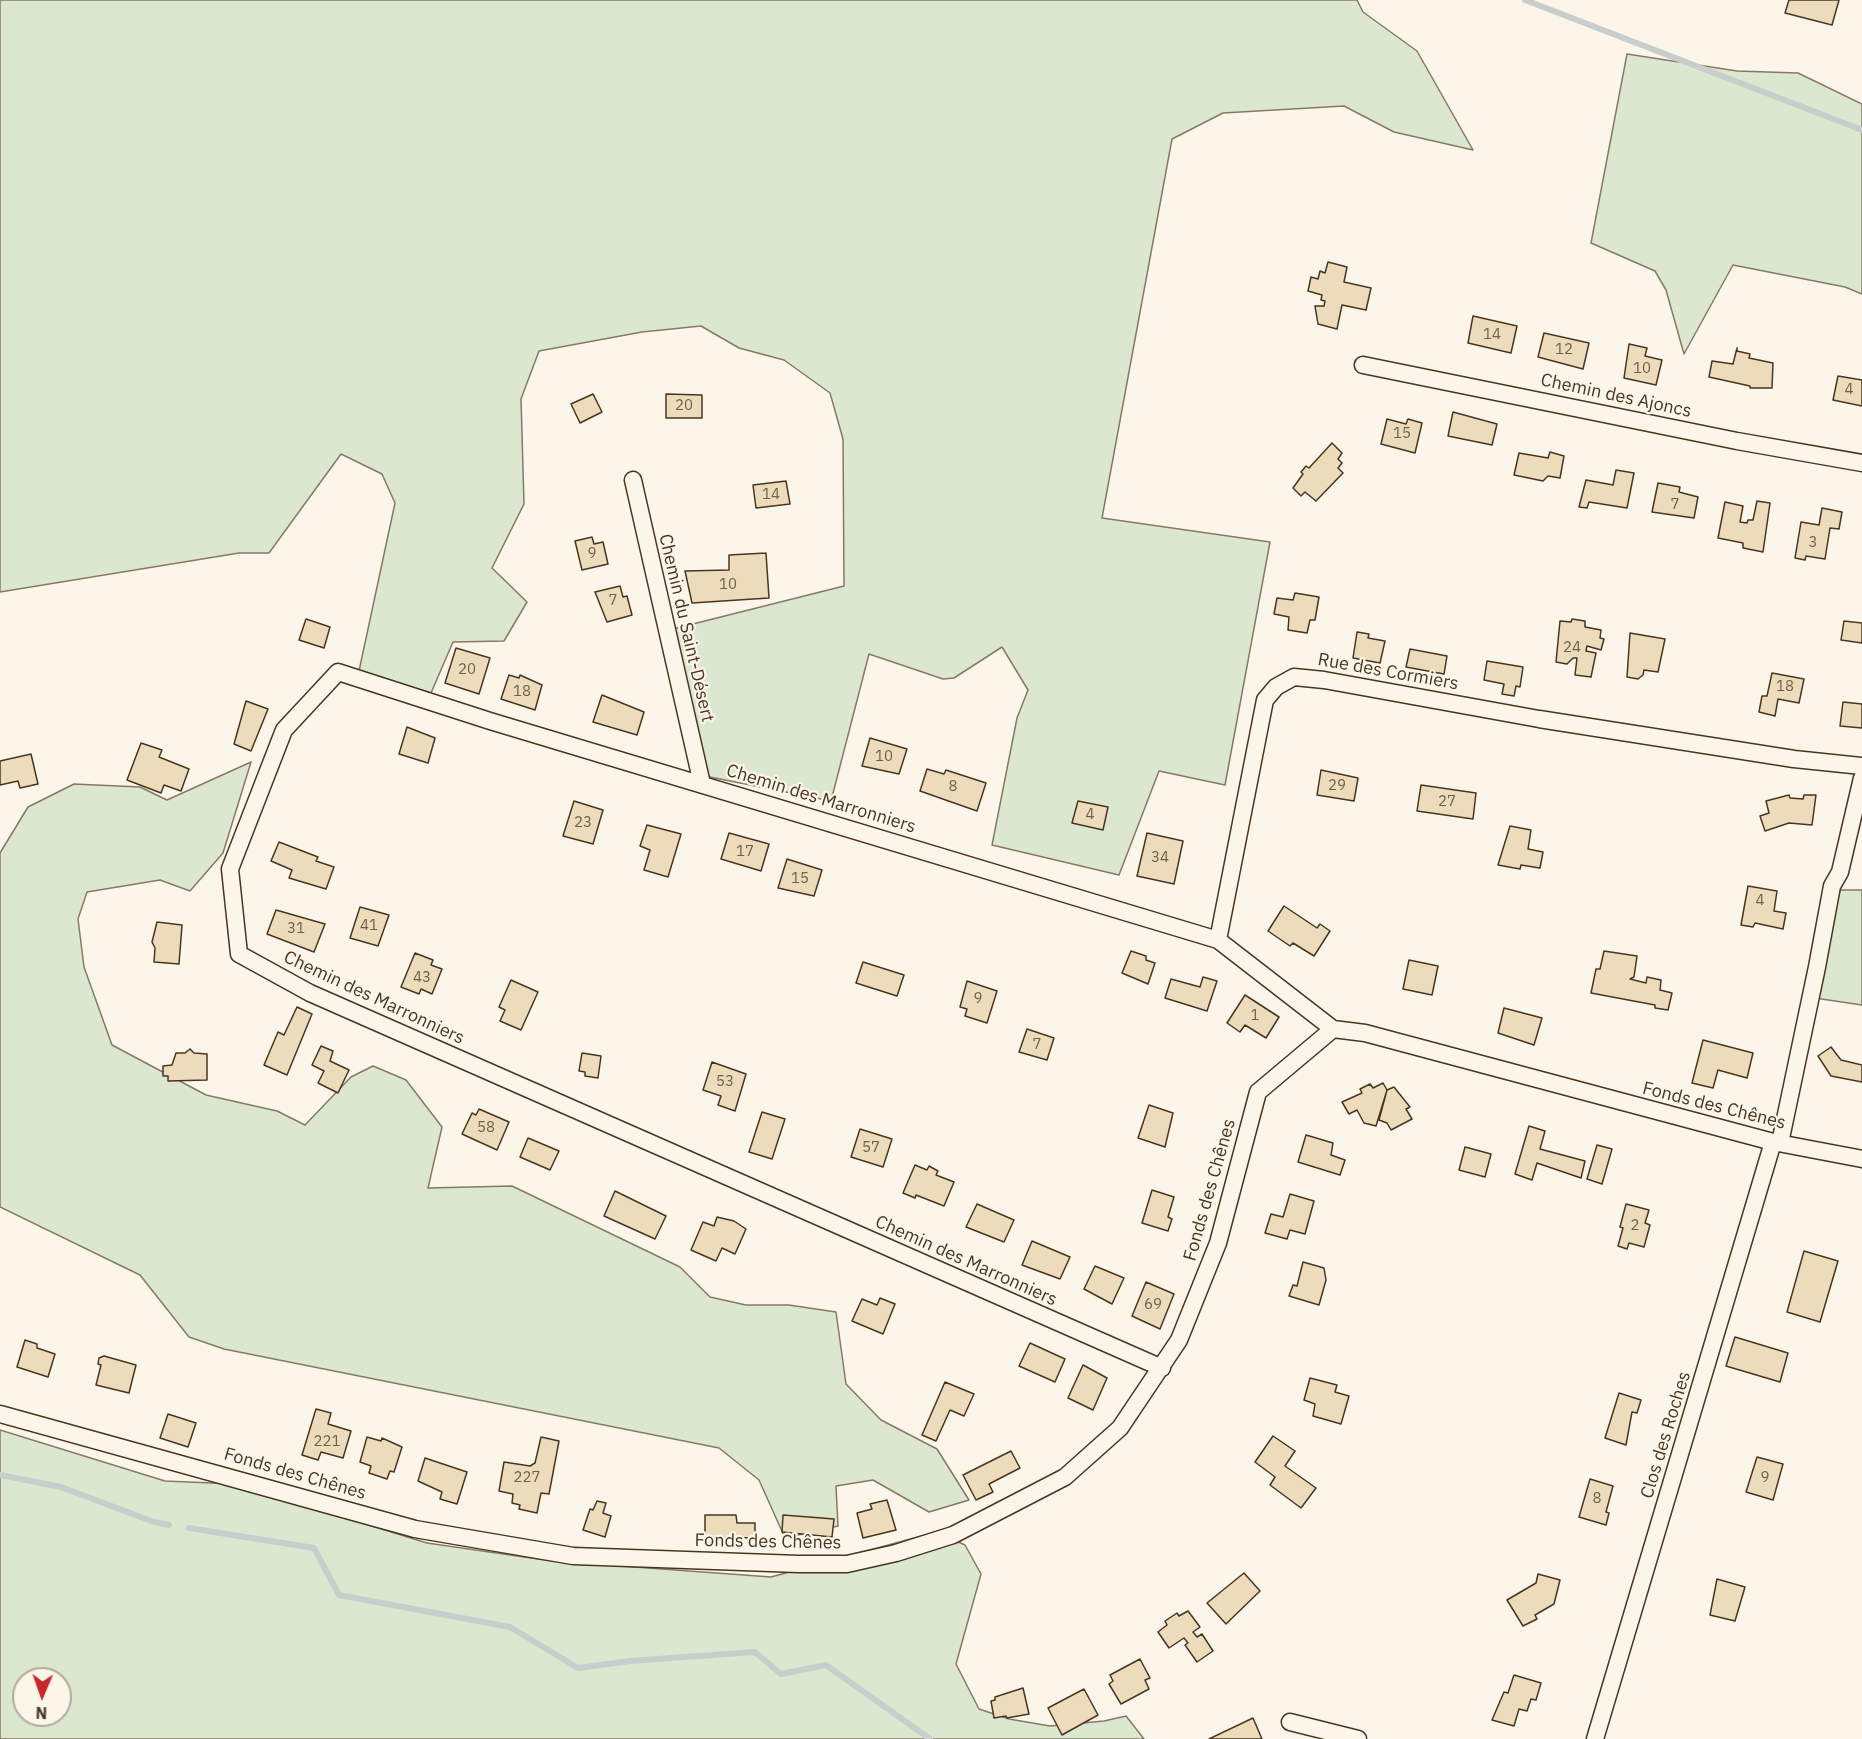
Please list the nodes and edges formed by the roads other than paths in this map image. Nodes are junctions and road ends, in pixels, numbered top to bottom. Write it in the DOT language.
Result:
graph roads {
  1 [pos="1363,364"];
  2 [pos="1862,463"];
  3 [pos="633,480"];
  4 [pos="1862,766"];
  5 [pos="1862,778"];
  6 [pos="702,784"];
  7 [pos="1218,940"];
  8 [pos="1334,1029"];
  9 [pos="1776,1142"];
  10 [pos="1862,1158"];
  11 [pos="1162,1368"];
  12 [pos="0,1413"];
  13 [pos="1290,1722"];
  14 [pos="1358,1739"];
  15 [pos="1595,1739"];
  1 -- 2 [label="street, Chemin des Ajoncs"];
  3 -- 6 [label="street, Chemin du Saint-Désert"];
  4 -- 7 [label="street, Rue des Cormiers"];
  5 -- 9 [label="street, Clos des Roches"];
  6 -- 7 [label="street, Chemin des Marronniers"];
  6 -- 11 [label="street, Chemin des Marronniers"];
  7 -- 8 [label="street"];
  8 -- 9 [label="street, Fonds des Chênes"];
  8 -- 11 [label="street, Fonds des Chênes"];
  9 -- 10 [label="street, Fonds des Chênes"];
  9 -- 15 [label="street, Clos des Roches"];
  11 -- 12 [label="street, Fonds des Chênes"];
  13 -- 14 [label="street"];
}
